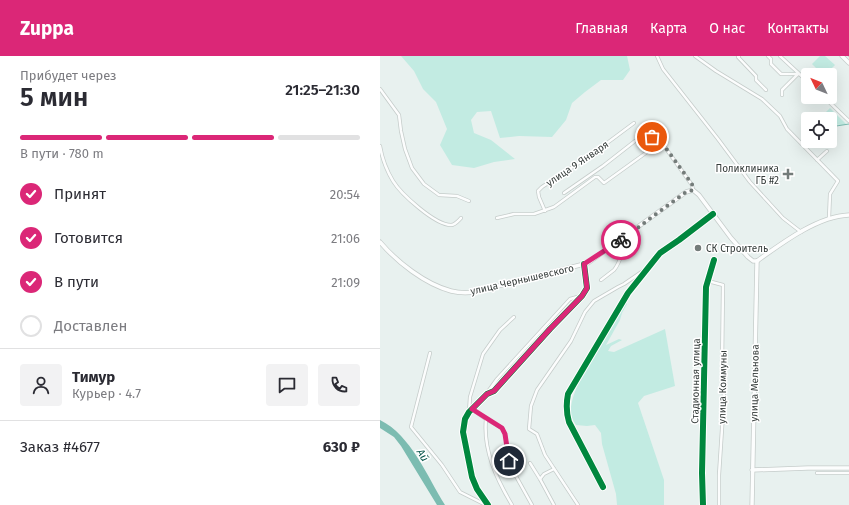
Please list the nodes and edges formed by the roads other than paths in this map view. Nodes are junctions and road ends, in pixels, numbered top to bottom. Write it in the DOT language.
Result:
graph roads {
  1 [pos="657,56"];
  2 [pos="695,56"];
  3 [pos="739,56"];
  4 [pos="768,56"];
  5 [pos="780,56"];
  6 [pos="842,56"];
  7 [pos="849,63"];
  8 [pos="798,74"];
  9 [pos="801,76"];
  10 [pos="380,89"];
  11 [pos="766,90"];
  12 [pos="782,96"];
  13 [pos="831,104"];
  14 [pos="849,121"];
  15 [pos="634,123"];
  16 [pos="661,142"];
  17 [pos="380,146"];
  18 [pos="827,151"];
  19 [pos="817,160"];
  20 [pos="693,190"];
  21 [pos="564,193"];
  22 [pos="469,201"];
  23 [pos="546,211"];
  24 [pos="713,214"];
  25 [pos="849,215"];
  26 [pos="461,218"];
  27 [pos="497,218"];
  28 [pos="829,218"];
  29 [pos="801,232"];
  30 [pos="626,236"];
  31 [pos="380,242"];
  32 [pos="714,260"];
  33 [pos="757,261"];
  34 [pos="584,264"];
  35 [pos="651,265"];
  36 [pos="601,280"];
  37 [pos="708,282"];
  38 [pos="582,296"];
  39 [pos="514,317"];
  40 [pos="430,353"];
  41 [pos="487,394"];
  42 [pos="472,409"];
  43 [pos="468,412"];
  44 [pos="486,419"];
  45 [pos="530,463"];
  46 [pos="849,468"];
  47 [pos="554,469"];
  48 [pos="752,470"];
  49 [pos="849,472"];
  50 [pos="817,473"];
  51 [pos="540,479"];
  52 [pos="603,487"];
  53 [pos="487,505"];
  54 [pos="512,505"];
  55 [pos="532,505"];
  56 [pos="554,505"];
  57 [pos="578,505"];
  58 [pos="703,505"];
  59 [pos="719,505"];
  60 [pos="752,505"];
  1 -- 29 [label="street"];
  2 -- 19 [label="street"];
  3 -- 11 [label="street"];
  4 -- 8 [label="street"];
  5 -- 8 [label="street"];
  6 -- 7 [label="main road"];
  8 -- 9 [label="street"];
  8 -- 12 [label="street"];
  10 -- 22 [label="street"];
  13 -- 14 [label="street"];
  15 -- 23 [label="street, улица 9 Января"];
  16 -- 20 [label="street"];
  16 -- 21 [label="street"];
  16 -- 23 [label="street"];
  17 -- 26 [label="street"];
  18 -- 19 [label="street"];
  19 -- 28 [label="street"];
  20 -- 24 [label="main road"];
  20 -- 30 [label="main road, улица Чернышевского"];
  23 -- 27 [label="street"];
  24 -- 33 [label="main road"];
  24 -- 35 [label="street"];
  25 -- 28 [label="main road"];
  28 -- 29 [label="main road"];
  29 -- 33 [label="main road"];
  30 -- 34 [label="main road, улица Чернышевского"];
  30 -- 36 [label="street"];
  31 -- 34 [label="main road, улица Чернышевского"];
  32 -- 37 [label="street, Стадионная улица"];
  33 -- 48 [label="main road, улица Мельнова"];
  34 -- 38 [label="street"];
  35 -- 47 [label="street"];
  35 -- 52 [label="street"];
  37 -- 58 [label="street, Стадионная улица"];
  37 -- 59 [label="street, улица Коммуны"];
  38 -- 41 [label="street"];
  38 -- 41 [label="street"];
  39 -- 43 [label="street"];
  40 -- 53 [label="street"];
  41 -- 42 [label="street"];
  42 -- 43 [label="street"];
  42 -- 44 [label="street"];
  43 -- 53 [label="street"];
  44 -- 54 [label="street"];
  44 -- 55 [label="street"];
  45 -- 51 [label="street"];
  46 -- 48 [label="main road"];
  47 -- 51 [label="street"];
  47 -- 57 [label="street"];
  48 -- 60 [label="main road, улица Мельнова"];
  49 -- 50 [label="street"];
  51 -- 56 [label="street"];
}
